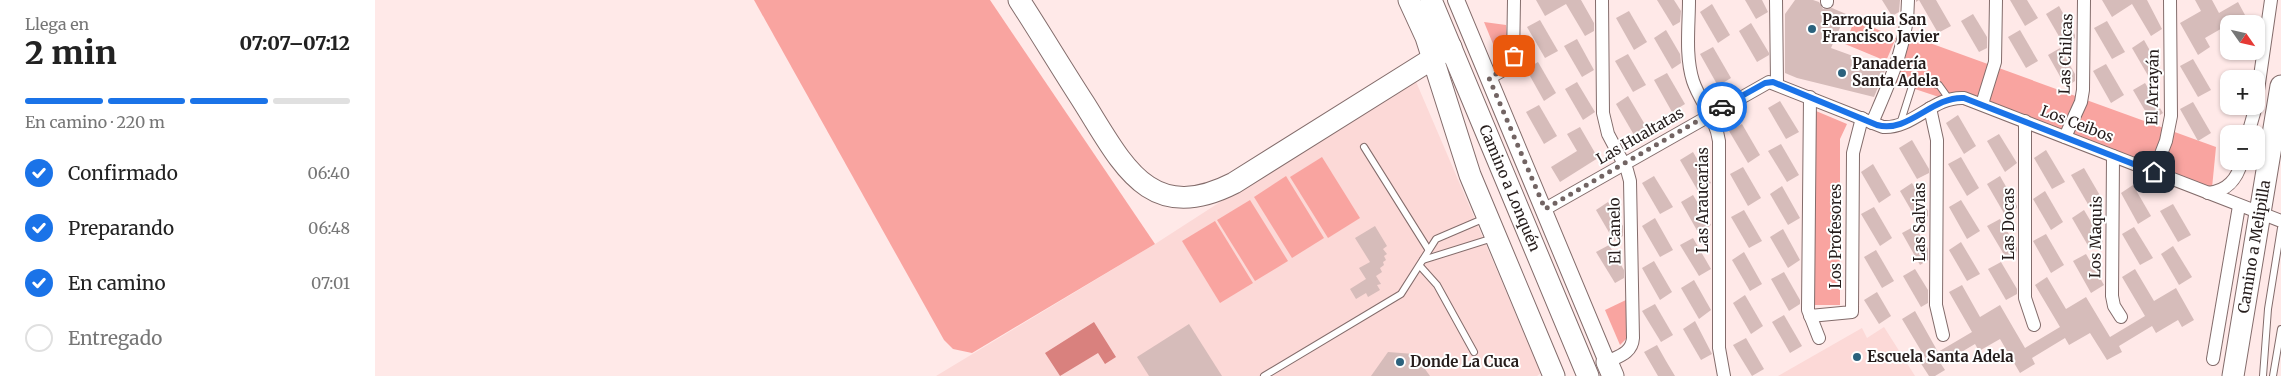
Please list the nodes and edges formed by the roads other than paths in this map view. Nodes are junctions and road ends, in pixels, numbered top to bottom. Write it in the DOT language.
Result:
graph roads {
  1 [pos="1019,0"];
  2 [pos="1409,0"];
  3 [pos="1431,0"];
  4 [pos="1456,0"];
  5 [pos="1514,0"];
  6 [pos="1603,0"];
  7 [pos="1689,0"];
  8 [pos="1908,0"];
  9 [pos="1996,0"];
  10 [pos="2084,0"];
  11 [pos="2170,0"];
  12 [pos="2271,0"];
  13 [pos="1777,1"];
  14 [pos="1451,47"];
  15 [pos="1432,57"];
  16 [pos="2261,70"];
  17 [pos="1489,78"];
  18 [pos="1777,83"];
  19 [pos="2281,86"];
  20 [pos="1809,97"];
  21 [pos="1949,99"];
  22 [pos="1982,104"];
  23 [pos="1930,108"];
  24 [pos="1710,114"];
  25 [pos="1867,120"];
  26 [pos="2025,121"];
  27 [pos="1900,124"];
  28 [pos="2065,137"];
  29 [pos="1363,147"];
  30 [pos="2113,156"];
  31 [pos="1624,164"];
  32 [pos="2238,170"];
  33 [pos="2154,172"];
  34 [pos="2208,193"];
  35 [pos="2239,206"];
  36 [pos="1545,209"];
  37 [pos="2259,214"];
  38 [pos="1487,217"];
  39 [pos="2281,222"];
  40 [pos="2281,228"];
  41 [pos="1495,237"];
  42 [pos="1428,250"];
  43 [pos="1421,263"];
  44 [pos="1810,316"];
  45 [pos="2121,317"];
  46 [pos="2033,325"];
  47 [pos="2281,329"];
  48 [pos="1943,335"];
  49 [pos="1819,338"];
  50 [pos="1474,352"];
  51 [pos="2213,358"];
  52 [pos="1610,369"];
  53 [pos="1264,376"];
  54 [pos="1554,376"];
  55 [pos="1588,376"];
  56 [pos="1724,376"];
  57 [pos="2233,376"];
  58 [pos="2263,376"];
  59 [pos="2273,376"];
  1 -- 15 [label="main road"];
  2 -- 15 [label="main road, Camino a Lonquén"];
  3 -- 14 [label="main road, Camino a Lonquén"];
  4 -- 17 [label="street, Camino a Lonquén"];
  5 -- 17 [label="street"];
  6 -- 31 [label="street, El Canelo"];
  7 -- 24 [label="street, Las Araucarias"];
  8 -- 25 [label="street"];
  9 -- 22 [label="street"];
  10 -- 28 [label="street, Las Chilcas"];
  11 -- 33 [label="street, El Arrayán"];
  12 -- 16 [label="street"];
  13 -- 18 [label="street"];
  14 -- 15 [label="main road"];
  14 -- 55 [label="main road, Camino a Lonquén"];
  15 -- 38 [label="main road, Camino a Lonquén"];
  17 -- 36 [label="street, Camino a Lonquén"];
  18 -- 20 [label="street"];
  18 -- 24 [label="street, Las Hualtatas"];
  19 -- 37 [label="main road, Camino a Melipilla"];
  20 -- 25 [label="street"];
  20 -- 44 [label="street, Los Profesores"];
  21 -- 22 [label="street, Los Ceibos"];
  21 -- 23 [label="street"];
  21 -- 27 [label="lane"];
  22 -- 26 [label="street, Los Ceibos"];
  23 -- 27 [label="street"];
  23 -- 48 [label="street, Las Salvias"];
  24 -- 31 [label="street, Las Hualtatas"];
  24 -- 56 [label="street, Las Araucarias"];
  25 -- 27 [label="street"];
  25 -- 44 [label="street, Los Profesores"];
  26 -- 28 [label="street, Los Ceibos"];
  26 -- 46 [label="street, Las Docas"];
  28 -- 30 [label="street, Los Ceibos"];
  29 -- 42 [label="lane"];
  30 -- 33 [label="street, Los Ceibos"];
  30 -- 45 [label="street, Los Maquis"];
  31 -- 36 [label="street, Las Hualtatas"];
  31 -- 52 [label="street, El Canelo"];
  32 -- 34 [label="street"];
  33 -- 34 [label="street, Los Ceibos"];
  34 -- 35 [label="street, Los Ceibos"];
  35 -- 37 [label="street, Los Ceibos"];
  35 -- 51 [label="street, Camino a Melipilla"];
  36 -- 52 [label="street, Camino a Lonquén"];
  37 -- 39 [label="street, Los Ceibos"];
  37 -- 57 [label="main road, Camino a Melipilla"];
  38 -- 41 [label="main road, Camino a Lonquén"];
  38 -- 42 [label="lane"];
  40 -- 58 [label="lane"];
  41 -- 43 [label="lane"];
  41 -- 54 [label="main road, Camino a Lonquén"];
  42 -- 43 [label="lane"];
  43 -- 50 [label="lane"];
  43 -- 53 [label="lane"];
  44 -- 49 [label="street, Los Profesores"];
  47 -- 59 [label="lane"];
}
